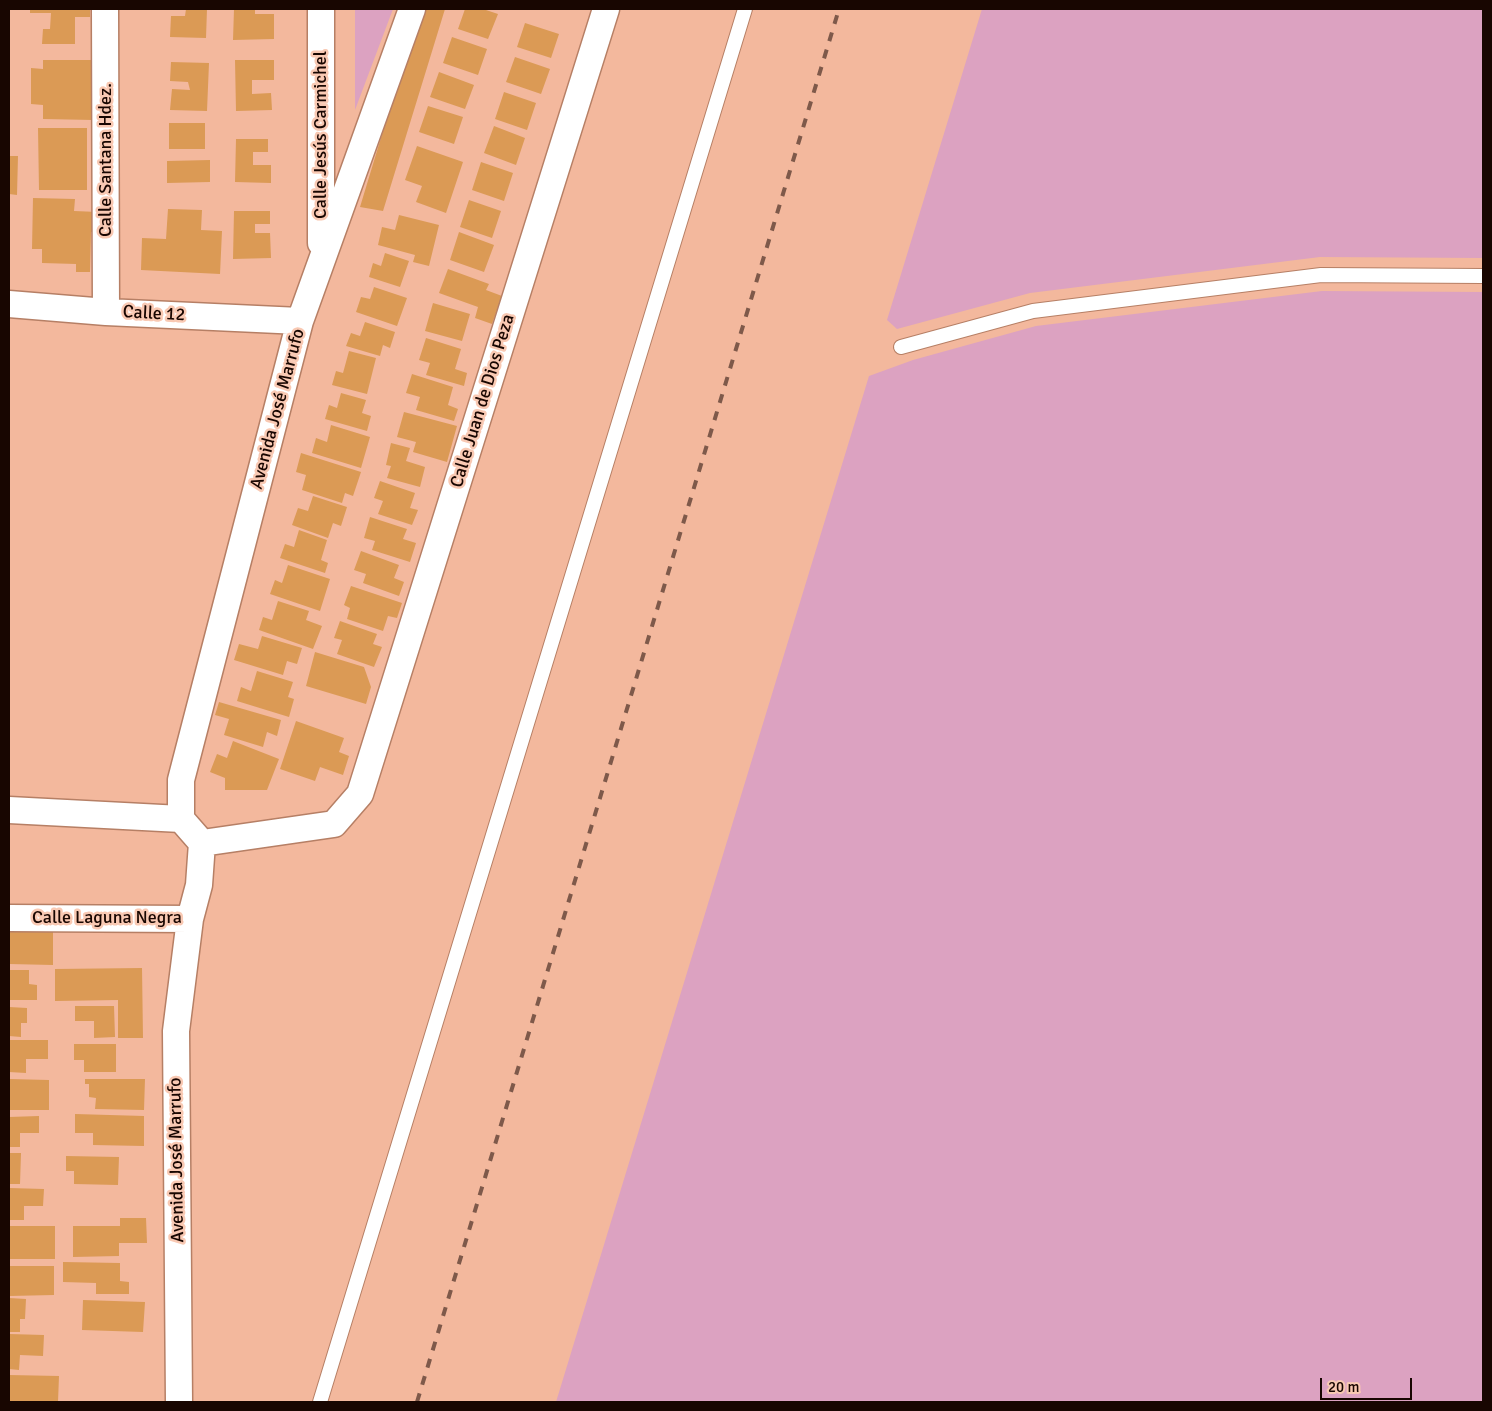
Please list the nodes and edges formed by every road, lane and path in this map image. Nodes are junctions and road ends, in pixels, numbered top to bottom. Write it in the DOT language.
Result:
graph roads {
  1 [pos="105,9"];
  2 [pos="321,9"];
  3 [pos="412,9"];
  4 [pos="606,9"];
  5 [pos="745,9"];
  6 [pos="321,261"];
  7 [pos="1483,276"];
  8 [pos="9,304"];
  9 [pos="106,312"];
  10 [pos="300,321"];
  11 [pos="901,347"];
  12 [pos="9,810"];
  13 [pos="181,819"];
  14 [pos="202,843"];
  15 [pos="9,918"];
  16 [pos="190,919"];
  17 [pos="179,1402"];
  18 [pos="320,1402"];
  1 -- 9 [label="street, Calle Santana Hdez."];
  2 -- 6 [label="street, Calle Jesús Carmichel"];
  3 -- 6 [label="street, Avenida José Marrufo"];
  4 -- 14 [label="street, Calle Juan de Dios Peza"];
  5 -- 18 [label="lane"];
  6 -- 10 [label="street, Avenida José Marrufo"];
  7 -- 11 [label="lane"];
  8 -- 9 [label="street, Calle 12"];
  9 -- 10 [label="street, Calle 12"];
  10 -- 13 [label="street, Avenida José Marrufo"];
  12 -- 13 [label="street"];
  13 -- 14 [label="street"];
  14 -- 16 [label="street, Calle Laguna Negra"];
  15 -- 16 [label="street, Calle Laguna Negra"];
  16 -- 17 [label="street, Avenida José Marrufo"];
}
